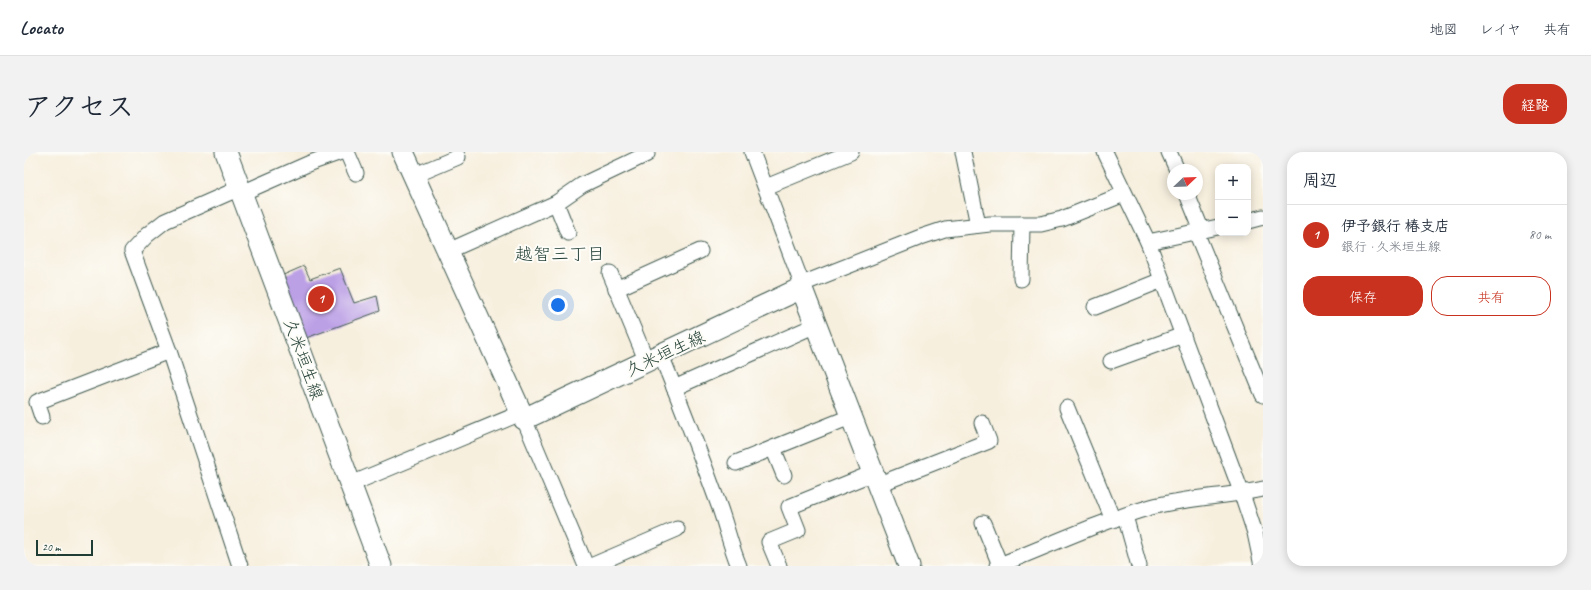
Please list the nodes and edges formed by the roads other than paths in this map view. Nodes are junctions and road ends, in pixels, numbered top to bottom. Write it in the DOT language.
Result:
graph roads {
  1 [pos="226,152"];
  2 [pos="341,152"];
  3 [pos="347,152"];
  4 [pos="402,152"];
  5 [pos="752,152"];
  6 [pos="851,152"];
  7 [pos="963,152"];
  8 [pos="1105,152"];
  9 [pos="1169,152"];
  10 [pos="638,155"];
  11 [pos="458,157"];
  12 [pos="1174,164"];
  13 [pos="356,173"];
  14 [pos="413,176"];
  15 [pos="766,187"];
  16 [pos="241,191"];
  17 [pos="1124,194"];
  18 [pos="1189,200"];
  19 [pos="556,203"];
  20 [pos="1263,217"];
  21 [pos="1251,219"];
  22 [pos="1022,224"];
  23 [pos="978,225"];
  24 [pos="1215,228"];
  25 [pos="1199,232"];
  26 [pos="568,233"];
  27 [pos="1148,242"];
  28 [pos="448,251"];
  29 [pos="700,251"];
  30 [pos="610,273"];
  31 [pos="1021,279"];
  32 [pos="1162,280"];
  33 [pos="802,286"];
  34 [pos="616,289"];
  35 [pos="1095,306"];
  36 [pos="816,325"];
  37 [pos="1183,336"];
  38 [pos="169,351"];
  39 [pos="654,358"];
  40 [pos="1111,360"];
  41 [pos="674,388"];
  42 [pos="1263,395"];
  43 [pos="1067,408"];
  44 [pos="522,416"];
  45 [pos="850,416"];
  46 [pos="42,417"];
  47 [pos="982,423"];
  48 [pos="773,448"];
  49 [pos="736,463"];
  50 [pos="784,475"];
  51 [pos="875,479"];
  52 [pos="351,484"];
  53 [pos="1263,489"];
  54 [pos="1242,494"];
  55 [pos="1119,518"];
  56 [pos="983,524"];
  57 [pos="677,529"];
  58 [pos="998,565"];
  59 [pos="240,566"];
  60 [pos="381,566"];
  61 [pos="586,566"];
  62 [pos="591,566"];
  63 [pos="739,566"];
  64 [pos="779,566"];
  65 [pos="909,566"];
  66 [pos="1139,566"];
  67 [pos="1262,566"];
  1 -- 16 [label="main road, 久米垣生線"];
  2 -- 16 [label="street"];
  3 -- 13 [label="street"];
  4 -- 14 [label="main road"];
  5 -- 15 [label="street"];
  6 -- 15 [label="street"];
  7 -- 23 [label="street"];
  8 -- 17 [label="street"];
  9 -- 12 [label="street"];
  10 -- 19 [label="street"];
  11 -- 14 [label="street"];
  14 -- 28 [label="main road"];
  15 -- 33 [label="street"];
  16 -- 38 [label="street"];
  16 -- 52 [label="main road, 久米垣生線"];
  17 -- 22 [label="street"];
  17 -- 27 [label="street"];
  18 -- 25 [label="street"];
  19 -- 26 [label="street"];
  19 -- 28 [label="street"];
  20 -- 21 [label="street"];
  22 -- 23 [label="street"];
  22 -- 31 [label="street"];
  23 -- 33 [label="street"];
  24 -- 25 [label="street"];
  25 -- 27 [label="street"];
  25 -- 42 [label="street"];
  27 -- 32 [label="street"];
  28 -- 44 [label="main road"];
  29 -- 34 [label="street"];
  30 -- 34 [label="street"];
  32 -- 35 [label="street"];
  32 -- 37 [label="street"];
  33 -- 36 [label="main road"];
  33 -- 39 [label="main road, 久米垣生線"];
  34 -- 39 [label="street"];
  36 -- 41 [label="street"];
  36 -- 45 [label="main road"];
  37 -- 40 [label="street"];
  37 -- 54 [label="street"];
  38 -- 46 [label="street"];
  38 -- 59 [label="street"];
  39 -- 41 [label="street"];
  39 -- 44 [label="main road, 久米垣生線"];
  41 -- 63 [label="street"];
  43 -- 55 [label="street"];
  44 -- 52 [label="street"];
  44 -- 61 [label="street"];
  45 -- 48 [label="street"];
  45 -- 51 [label="main road"];
  47 -- 51 [label="street"];
  48 -- 49 [label="street"];
  48 -- 50 [label="street"];
  51 -- 64 [label="street"];
  51 -- 65 [label="main road"];
  52 -- 60 [label="main road, 久米垣生線"];
  53 -- 54 [label="street"];
  54 -- 55 [label="street"];
  54 -- 67 [label="street"];
  55 -- 58 [label="street"];
  55 -- 66 [label="street"];
  56 -- 58 [label="street"];
  57 -- 62 [label="street"];
}
